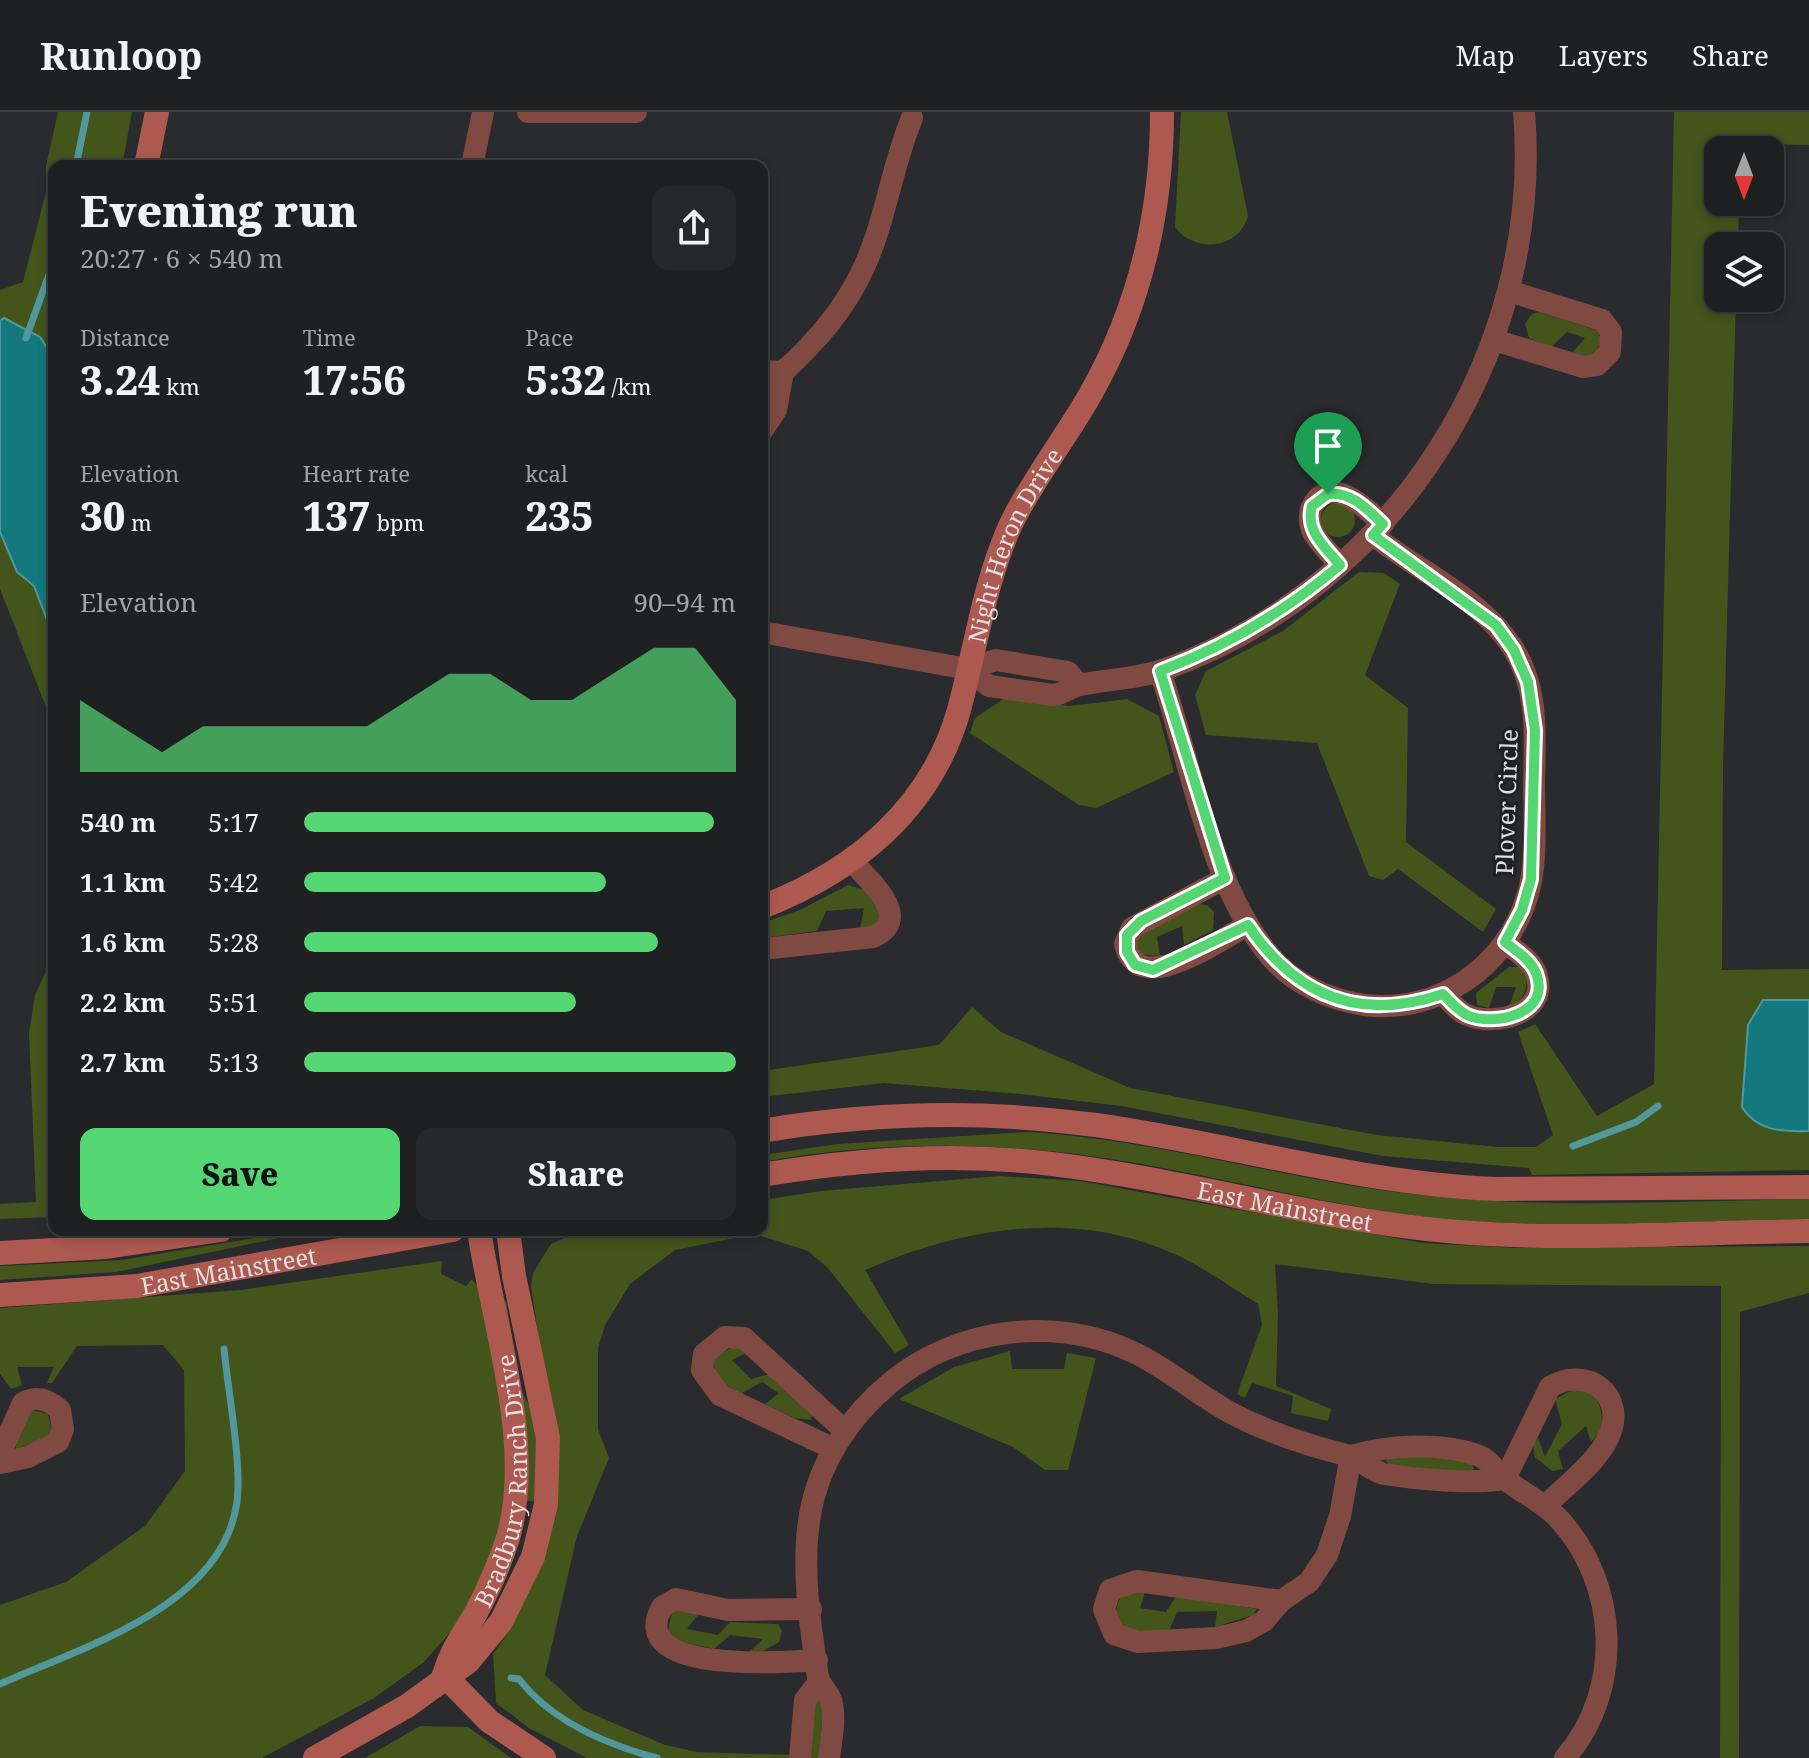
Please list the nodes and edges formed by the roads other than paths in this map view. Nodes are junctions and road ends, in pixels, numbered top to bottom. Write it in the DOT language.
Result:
graph roads {
  1 [pos="157,112"];
  2 [pos="483,112"];
  3 [pos="528,112"];
  4 [pos="636,112"];
  5 [pos="1162,112"];
  6 [pos="1524,112"];
  7 [pos="909,114"];
  8 [pos="147,160"];
  9 [pos="473,160"];
  10 [pos="1509,291"];
  11 [pos="1494,340"];
  12 [pos="773,372"];
  13 [pos="768,422"];
  14 [pos="1378,529"];
  15 [pos="1340,565"];
  16 [pos="768,633"];
  17 [pos="968,669"];
  18 [pos="1160,671"];
  19 [pos="852,862"];
  20 [pos="1225,878"];
  21 [pos="768,904"];
  22 [pos="1248,925"];
  23 [pos="1505,942"];
  24 [pos="768,948"];
  25 [pos="1443,994"];
  26 [pos="768,1130"];
  27 [pos="768,1174"];
  28 [pos="1809,1187"];
  29 [pos="1809,1231"];
  30 [pos="180,1236"];
  31 [pos="419,1236"];
  32 [pos="480,1236"];
  33 [pos="509,1236"];
  34 [pos="0,1253"];
  35 [pos="0,1295"];
  36 [pos="840,1440"];
  37 [pos="0,1454"];
  38 [pos="1351,1456"];
  39 [pos="0,1463"];
  40 [pos="1505,1479"];
  41 [pos="1545,1506"];
  42 [pos="1281,1601"];
  43 [pos="811,1609"];
  44 [pos="818,1671"];
  45 [pos="444,1675"];
  46 [pos="315,1758"];
  47 [pos="544,1758"];
  48 [pos="800,1758"];
  49 [pos="829,1758"];
  50 [pos="1565,1758"];
  1 -- 8 [label="main road"];
  2 -- 9 [label="street"];
  3 -- 4 [label="street"];
  5 -- 17 [label="main road, Night Heron Drive"];
  6 -- 10 [label="street"];
  7 -- 12 [label="street"];
  10 -- 11 [label="street"];
  10 -- 11 [label="street"];
  11 -- 14 [label="street"];
  12 -- 13 [label="street"];
  14 -- 15 [label="street"];
  14 -- 15 [label="street, Plover Circle"];
  14 -- 23 [label="street, Plover Circle"];
  15 -- 18 [label="street"];
  16 -- 17 [label="street"];
  17 -- 18 [label="street"];
  17 -- 19 [label="main road, Night Heron Drive"];
  18 -- 20 [label="street, Plover Circle"];
  19 -- 21 [label="main road, Night Heron Drive"];
  19 -- 24 [label="street"];
  20 -- 22 [label="street, Plover Circle"];
  20 -- 22 [label="street"];
  22 -- 25 [label="street, Plover Circle"];
  23 -- 25 [label="street, Plover Circle"];
  23 -- 25 [label="street"];
  26 -- 28 [label="main road, East Mainstreet"];
  27 -- 29 [label="main road, East Mainstreet"];
  30 -- 34 [label="main road, East Mainstreet"];
  31 -- 35 [label="main road, East Mainstreet"];
  32 -- 45 [label="main road, Bradbury Ranch Drive"];
  33 -- 45 [label="main road, Bradbury Ranch Drive"];
  36 -- 36 [label="street"];
  36 -- 38 [label="street"];
  36 -- 43 [label="street"];
  37 -- 39 [label="street"];
  38 -- 40 [label="street"];
  38 -- 42 [label="street"];
  40 -- 41 [label="street"];
  40 -- 41 [label="street"];
  41 -- 50 [label="street"];
  42 -- 42 [label="street"];
  43 -- 44 [label="street"];
  43 -- 44 [label="street"];
  44 -- 48 [label="street"];
  44 -- 49 [label="street"];
  45 -- 46 [label="main road, Bradbury Ranch Drive"];
  45 -- 47 [label="main road"];
}
